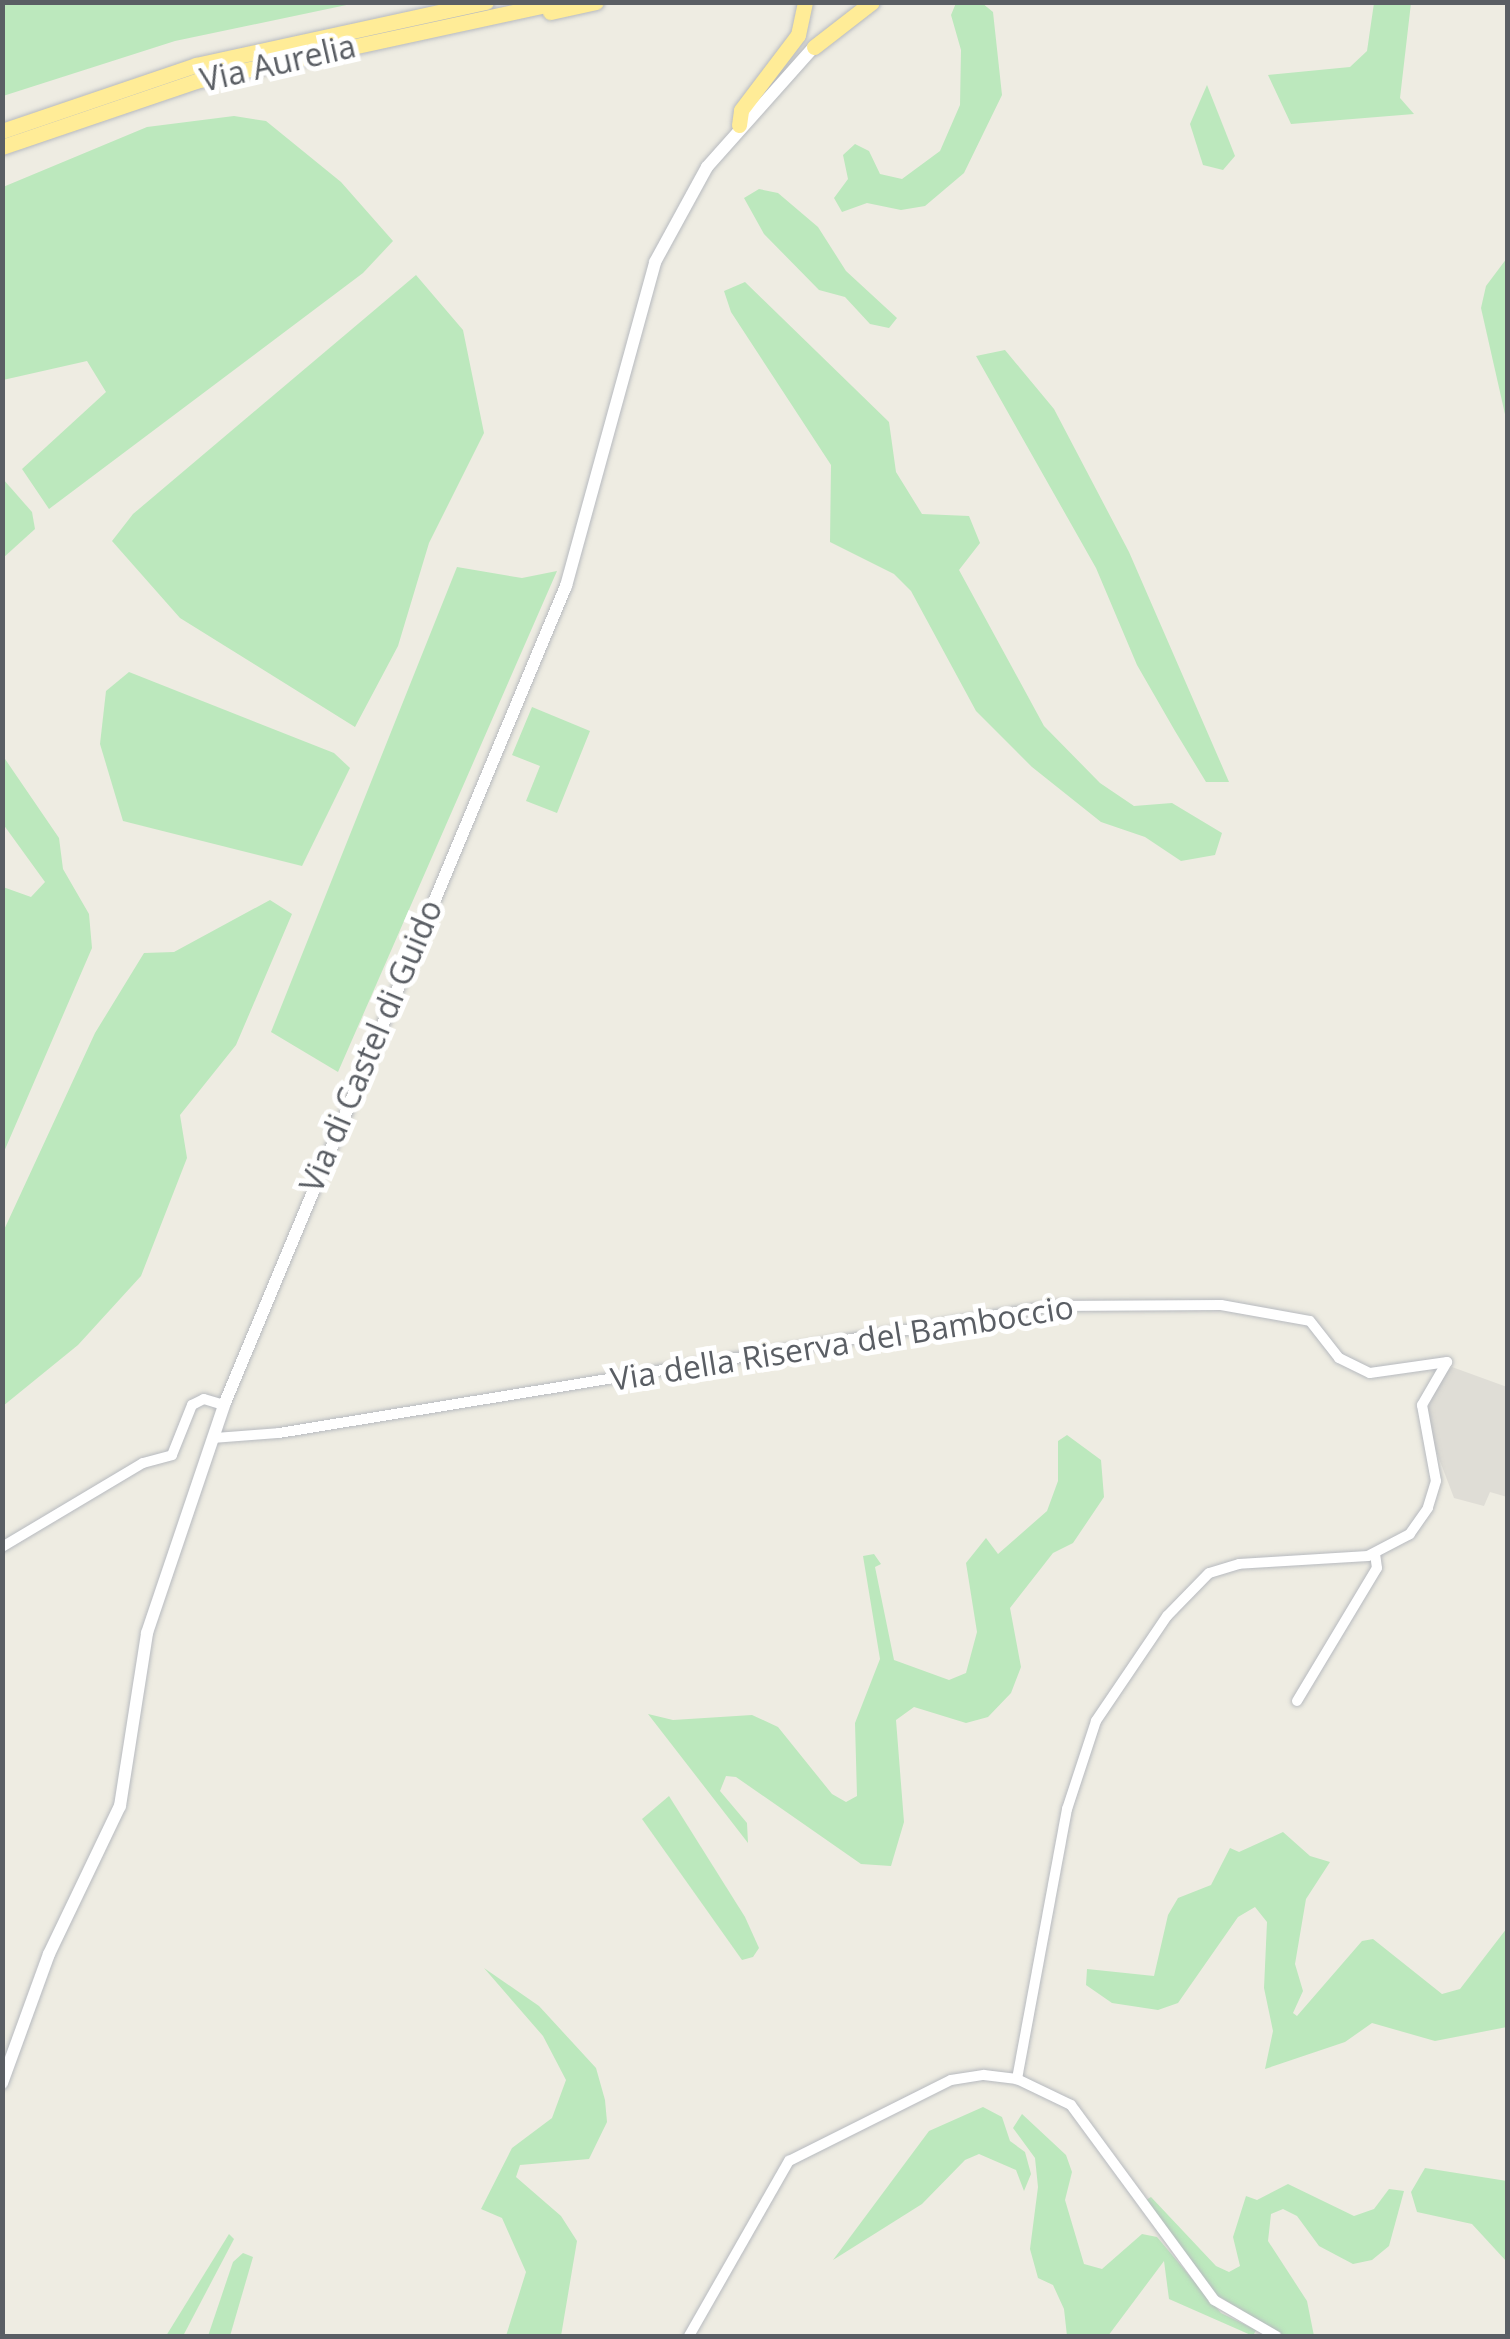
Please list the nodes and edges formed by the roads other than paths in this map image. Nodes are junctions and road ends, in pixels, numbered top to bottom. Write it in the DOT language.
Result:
graph roads {
  1 [pos="486,2"];
  2 [pos="560,2"];
  3 [pos="596,2"];
  4 [pos="806,2"];
  5 [pos="857,2"];
  6 [pos="872,2"];
  7 [pos="502,15"];
  8 [pos="814,47"];
  9 [pos="739,125"];
  10 [pos="2,131"];
  11 [pos="2,148"];
  12 [pos="224,1405"];
  13 [pos="214,1438"];
  14 [pos="2,1547"];
  15 [pos="1375,1554"];
  16 [pos="1298,1701"];
  17 [pos="1017,2079"];
  18 [pos="2,2083"];
  19 [pos="689,2336"];
  20 [pos="1276,2336"];
  1 -- 10 [label="highway, Via Aurelia"];
  2 -- 7 [label="highway, Via Aurelia"];
  3 -- 7 [label="highway"];
  4 -- 9 [label="highway"];
  5 -- 8 [label="highway"];
  6 -- 8 [label="highway"];
  7 -- 11 [label="highway, Via Aurelia"];
  8 -- 9 [label="street, Via di Castel di Guido"];
  9 -- 12 [label="street, Via di Castel di Guido"];
  12 -- 13 [label="street, Via di Castel di Guido"];
  12 -- 14 [label="street"];
  13 -- 15 [label="street, Via della Riserva del Bamboccio"];
  13 -- 18 [label="street, Via di Castel di Guido"];
  15 -- 16 [label="street"];
  15 -- 17 [label="street"];
  17 -- 19 [label="street"];
  17 -- 20 [label="street"];
}
